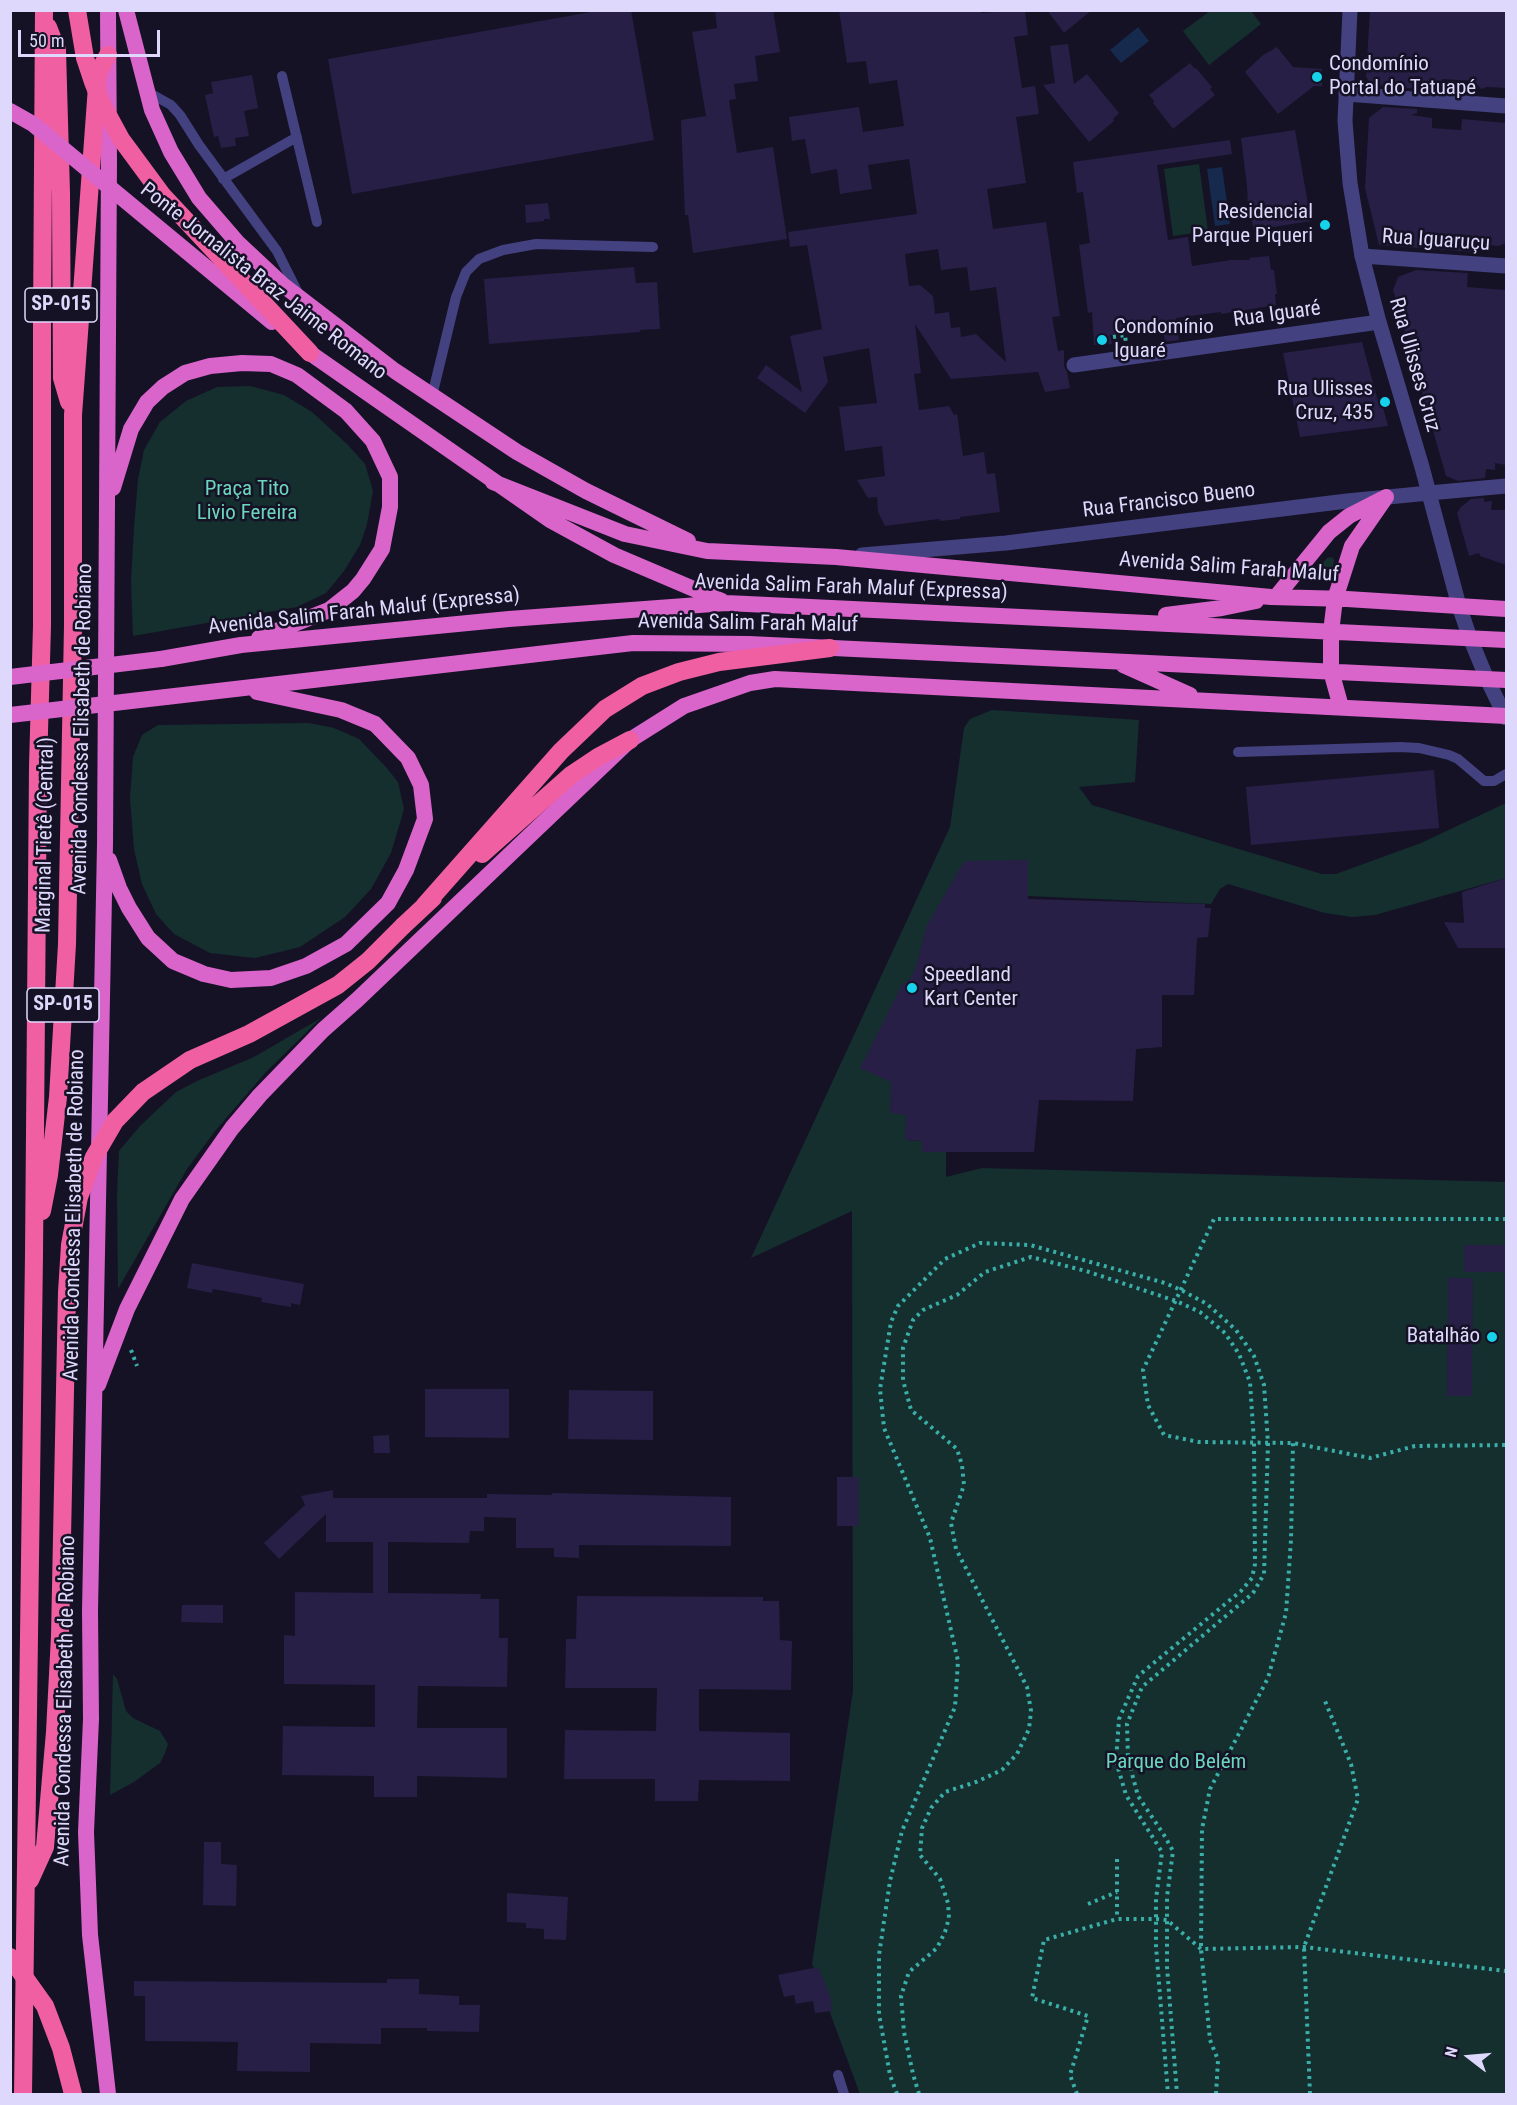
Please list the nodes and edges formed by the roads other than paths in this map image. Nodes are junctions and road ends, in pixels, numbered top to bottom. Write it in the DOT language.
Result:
graph roads {
  1 [pos="77,10"];
  2 [pos="108,10"];
  3 [pos="126,10"];
  4 [pos="1350,10"];
  5 [pos="44,13"];
  6 [pos="108,56"];
  7 [pos="282,76"];
  8 [pos="146,91"];
  9 [pos="1346,94"];
  10 [pos="1506,106"];
  11 [pos="10,111"];
  12 [pos="297,137"];
  13 [pos="223,178"];
  14 [pos="317,222"];
  15 [pos="653,247"];
  16 [pos="1362,256"];
  17 [pos="1506,266"];
  18 [pos="301,299"];
  19 [pos="1379,322"];
  20 [pos="310,353"];
  21 [pos="1074,365"];
  22 [pos="432,396"];
  23 [pos="73,415"];
  24 [pos="1422,467"];
  25 [pos="493,482"];
  26 [pos="1506,486"];
  27 [pos="1429,492"];
  28 [pos="1394,496"];
  29 [pos="108,507"];
  30 [pos="1438,528"];
  31 [pos="707,551"];
  32 [pos="836,557"];
  33 [pos="1274,597"];
  34 [pos="1335,599"];
  35 [pos="726,603"];
  36 [pos="1460,606"];
  37 [pos="1506,609"];
  38 [pos="1130,621"];
  39 [pos="1331,632"];
  40 [pos="1470,638"];
  41 [pos="1506,640"];
  42 [pos="241,645"];
  43 [pos="830,648"];
  44 [pos="1114,661"];
  45 [pos="1331,671"];
  46 [pos="10,677"];
  47 [pos="1487,679"];
  48 [pos="1506,680"];
  49 [pos="244,689"];
  50 [pos="1199,700"];
  51 [pos="1341,707"];
  52 [pos="10,715"];
  53 [pos="1506,716"];
  54 [pos="630,740"];
  55 [pos="1238,752"];
  56 [pos="1506,774"];
  57 [pos="105,844"];
  58 [pos="423,906"];
  59 [pos="34,1254"];
  60 [pos="93,1397"];
  61 [pos="27,1887"];
  62 [pos="10,1957"];
  63 [pos="838,2075"];
  64 [pos="23,2094"];
  65 [pos="73,2094"];
  66 [pos="108,2094"];
  67 [pos="844,2094"];
  1 -- 20 [label="highway, bridge"];
  2 -- 6 [label="highway, Avenida Condessa Elisabeth de Robiano"];
  3 -- 8 [label="highway"];
  4 -- 9 [label="street, Rua Ulisses Cruz"];
  5 -- 23 [label="highway, SP-015"];
  5 -- 59 [label="highway, SP-015"];
  6 -- 23 [label="highway"];
  6 -- 29 [label="highway, Avenida Condessa Elisabeth de Robiano"];
  7 -- 12 [label="lane"];
  8 -- 13 [label="lane"];
  8 -- 18 [label="highway"];
  9 -- 10 [label="street"];
  9 -- 16 [label="street, Rua Ulisses Cruz"];
  11 -- 20 [label="highway, Ponte Jornalista Braz Jaime Romano, bridge"];
  12 -- 13 [label="lane"];
  12 -- 14 [label="lane"];
  13 -- 18 [label="lane"];
  15 -- 22 [label="lane"];
  16 -- 17 [label="street, Rua Iguaruçu"];
  16 -- 19 [label="street, Rua Ulisses Cruz"];
  18 -- 22 [label="highway"];
  19 -- 21 [label="street, Rua Iguaré"];
  19 -- 24 [label="street, Rua Ulisses Cruz"];
  20 -- 25 [label="highway, Ponte Jornalista Braz Jaime Romano"];
  22 -- 31 [label="highway"];
  23 -- 59 [label="highway, Marginal Tietê (Central) / SP-015"];
  24 -- 27 [label="street, Rua Ulisses Cruz"];
  24 -- 28 [label="street"];
  25 -- 31 [label="highway, Avenida Salim Farah Maluf"];
  25 -- 35 [label="highway"];
  26 -- 27 [label="street, Rua Francisco Bueno"];
  27 -- 28 [label="street, Rua Francisco Bueno"];
  27 -- 30 [label="street, Rua Ulisses Cruz"];
  28 -- 30 [label="street"];
  28 -- 32 [label="street, Rua Francisco Bueno"];
  28 -- 33 [label="highway"];
  28 -- 34 [label="highway"];
  29 -- 42 [label="highway"];
  29 -- 57 [label="highway, Avenida Condessa Elisabeth de Robiano"];
  30 -- 36 [label="street, Rua Ulisses Cruz"];
  31 -- 32 [label="highway, Avenida Salim Farah Maluf"];
  32 -- 33 [label="highway, Avenida Salim Farah Maluf"];
  33 -- 34 [label="highway, Avenida Salim Farah Maluf"];
  33 -- 38 [label="highway"];
  34 -- 36 [label="highway, Avenida Salim Farah Maluf"];
  34 -- 39 [label="highway"];
  35 -- 38 [label="highway, Avenida Salim Farah Maluf (Expressa)"];
  35 -- 42 [label="highway, Avenida Salim Farah Maluf (Expressa)"];
  36 -- 37 [label="highway, Avenida Salim Farah Maluf"];
  36 -- 40 [label="street, Rua Ulisses Cruz"];
  38 -- 39 [label="highway, Avenida Salim Farah Maluf (Expressa)"];
  39 -- 40 [label="highway, Avenida Salim Farah Maluf (Expressa)"];
  39 -- 45 [label="highway"];
  40 -- 41 [label="highway, Avenida Salim Farah Maluf (Expressa)"];
  40 -- 47 [label="street, Rua Ulisses Cruz"];
  42 -- 46 [label="highway, Avenida Salim Farah Maluf (Expressa), bridge"];
  43 -- 44 [label="highway, Avenida Salim Farah Maluf"];
  43 -- 49 [label="highway, Avenida Salim Farah Maluf"];
  43 -- 58 [label="highway"];
  44 -- 45 [label="highway, Avenida Salim Farah Maluf"];
  44 -- 50 [label="highway"];
  45 -- 47 [label="highway"];
  45 -- 51 [label="highway"];
  47 -- 48 [label="highway"];
  47 -- 53 [label="street, Rua Ulisses Cruz"];
  49 -- 52 [label="highway, Avenida Salim Farah Maluf, bridge"];
  49 -- 57 [label="highway"];
  50 -- 51 [label="highway"];
  50 -- 54 [label="highway"];
  51 -- 53 [label="highway"];
  54 -- 58 [label="highway"];
  54 -- 60 [label="highway"];
  55 -- 56 [label="lane"];
  57 -- 60 [label="highway, Avenida Condessa Elisabeth de Robiano"];
  58 -- 61 [label="highway, bridge"];
  59 -- 61 [label="highway, SP-015"];
  60 -- 66 [label="highway, Avenida Condessa Elisabeth de Robiano"];
  61 -- 64 [label="highway, SP-015"];
  62 -- 65 [label="highway, bridge"];
  63 -- 67 [label="lane"];
}
